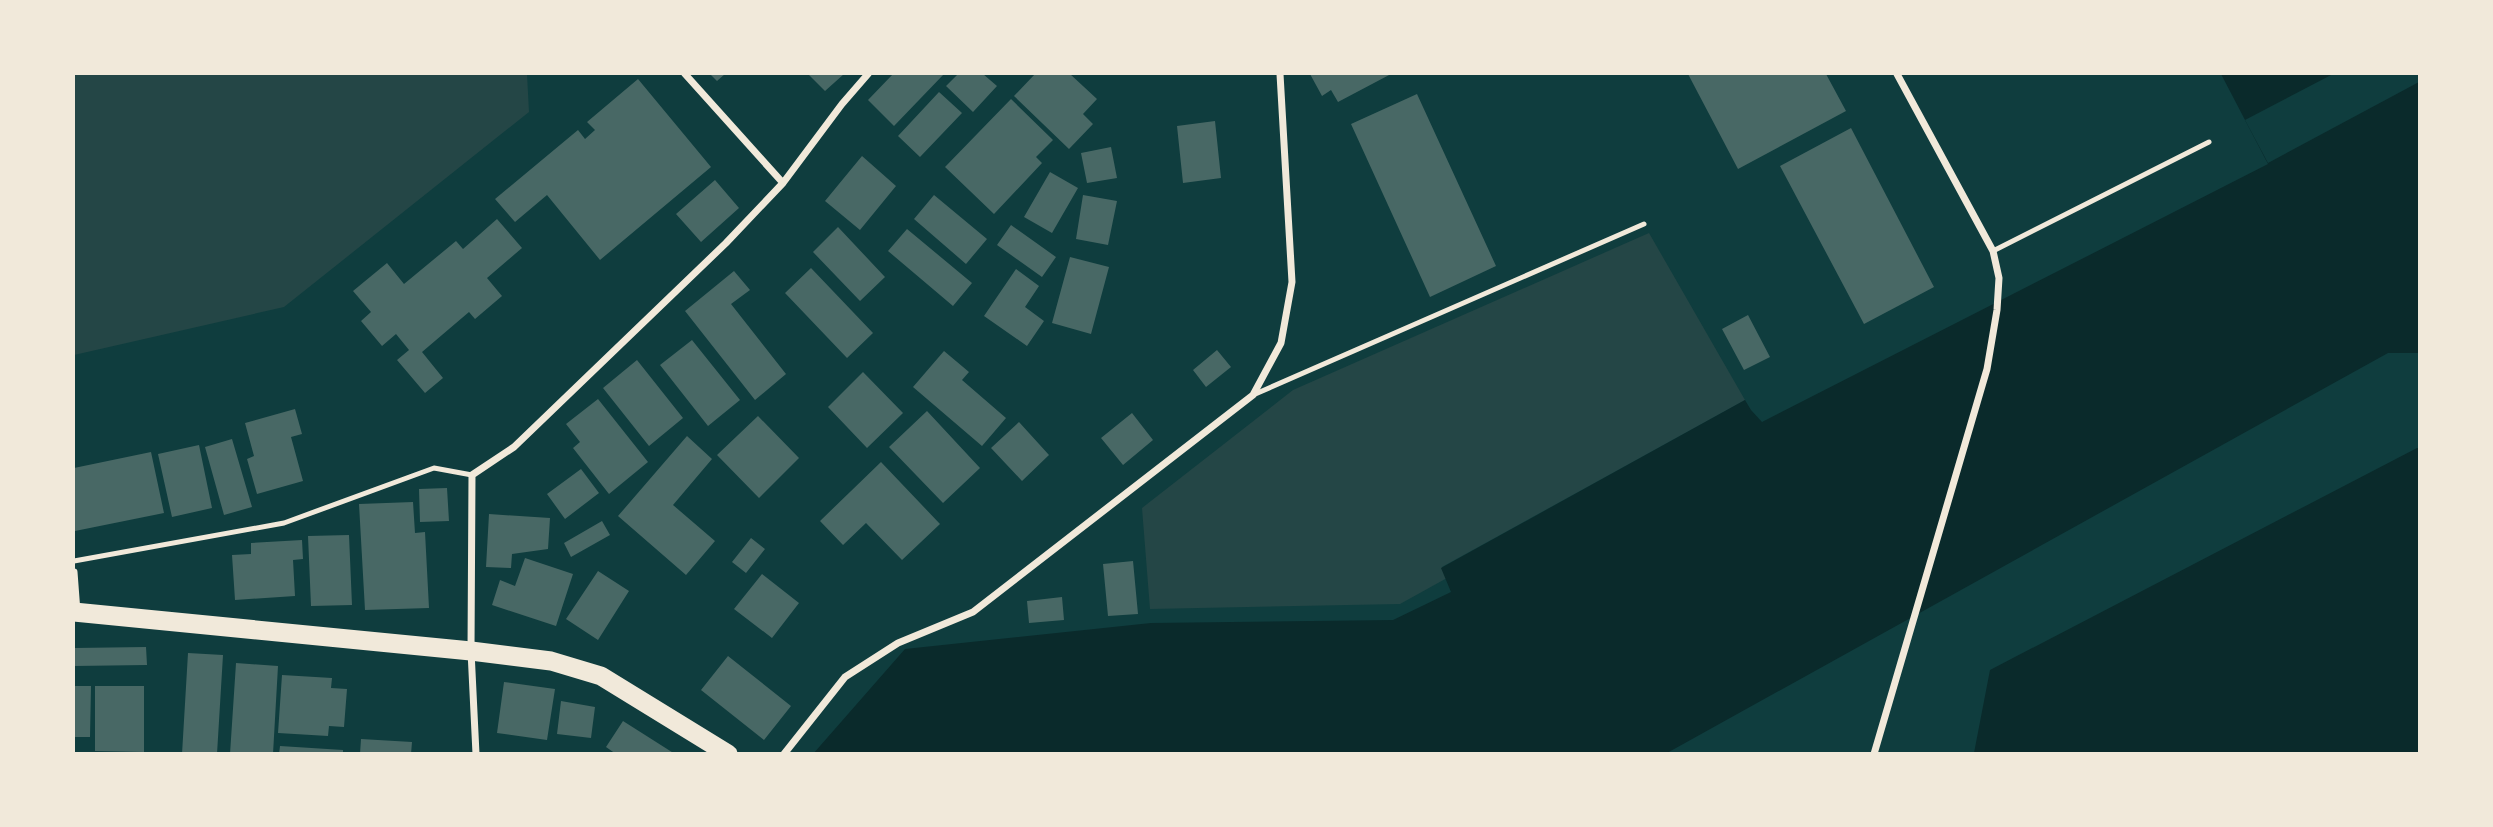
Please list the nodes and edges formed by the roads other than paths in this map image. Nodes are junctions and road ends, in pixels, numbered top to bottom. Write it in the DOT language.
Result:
graph roads {
  1 [pos="685,74"];
  2 [pos="868,74"];
  3 [pos="1280,74"];
  4 [pos="1897,74"];
  5 [pos="2209,142"];
  6 [pos="783,183"];
  7 [pos="1644,224"];
  8 [pos="1993,251"];
  9 [pos="1254,395"];
  10 [pos="472,475"];
  11 [pos="74,561"];
  12 [pos="74,572"];
  13 [pos="75,612"];
  14 [pos="471,651"];
  15 [pos="476,754"];
  16 [pos="728,754"];
  17 [pos="784,754"];
  18 [pos="1874,754"];
  1 -- 6 [label="street"];
  2 -- 6 [label="street"];
  3 -- 9 [label="street"];
  4 -- 8 [label="street"];
  5 -- 8 [label="lane"];
  6 -- 10 [label="street"];
  7 -- 9 [label="lane"];
  8 -- 18 [label="street"];
  9 -- 17 [label="street"];
  10 -- 11 [label="lane"];
  10 -- 14 [label="street"];
  12 -- 13 [label="street"];
  13 -- 14 [label="highway"];
  14 -- 15 [label="street"];
  14 -- 16 [label="highway"];
}
